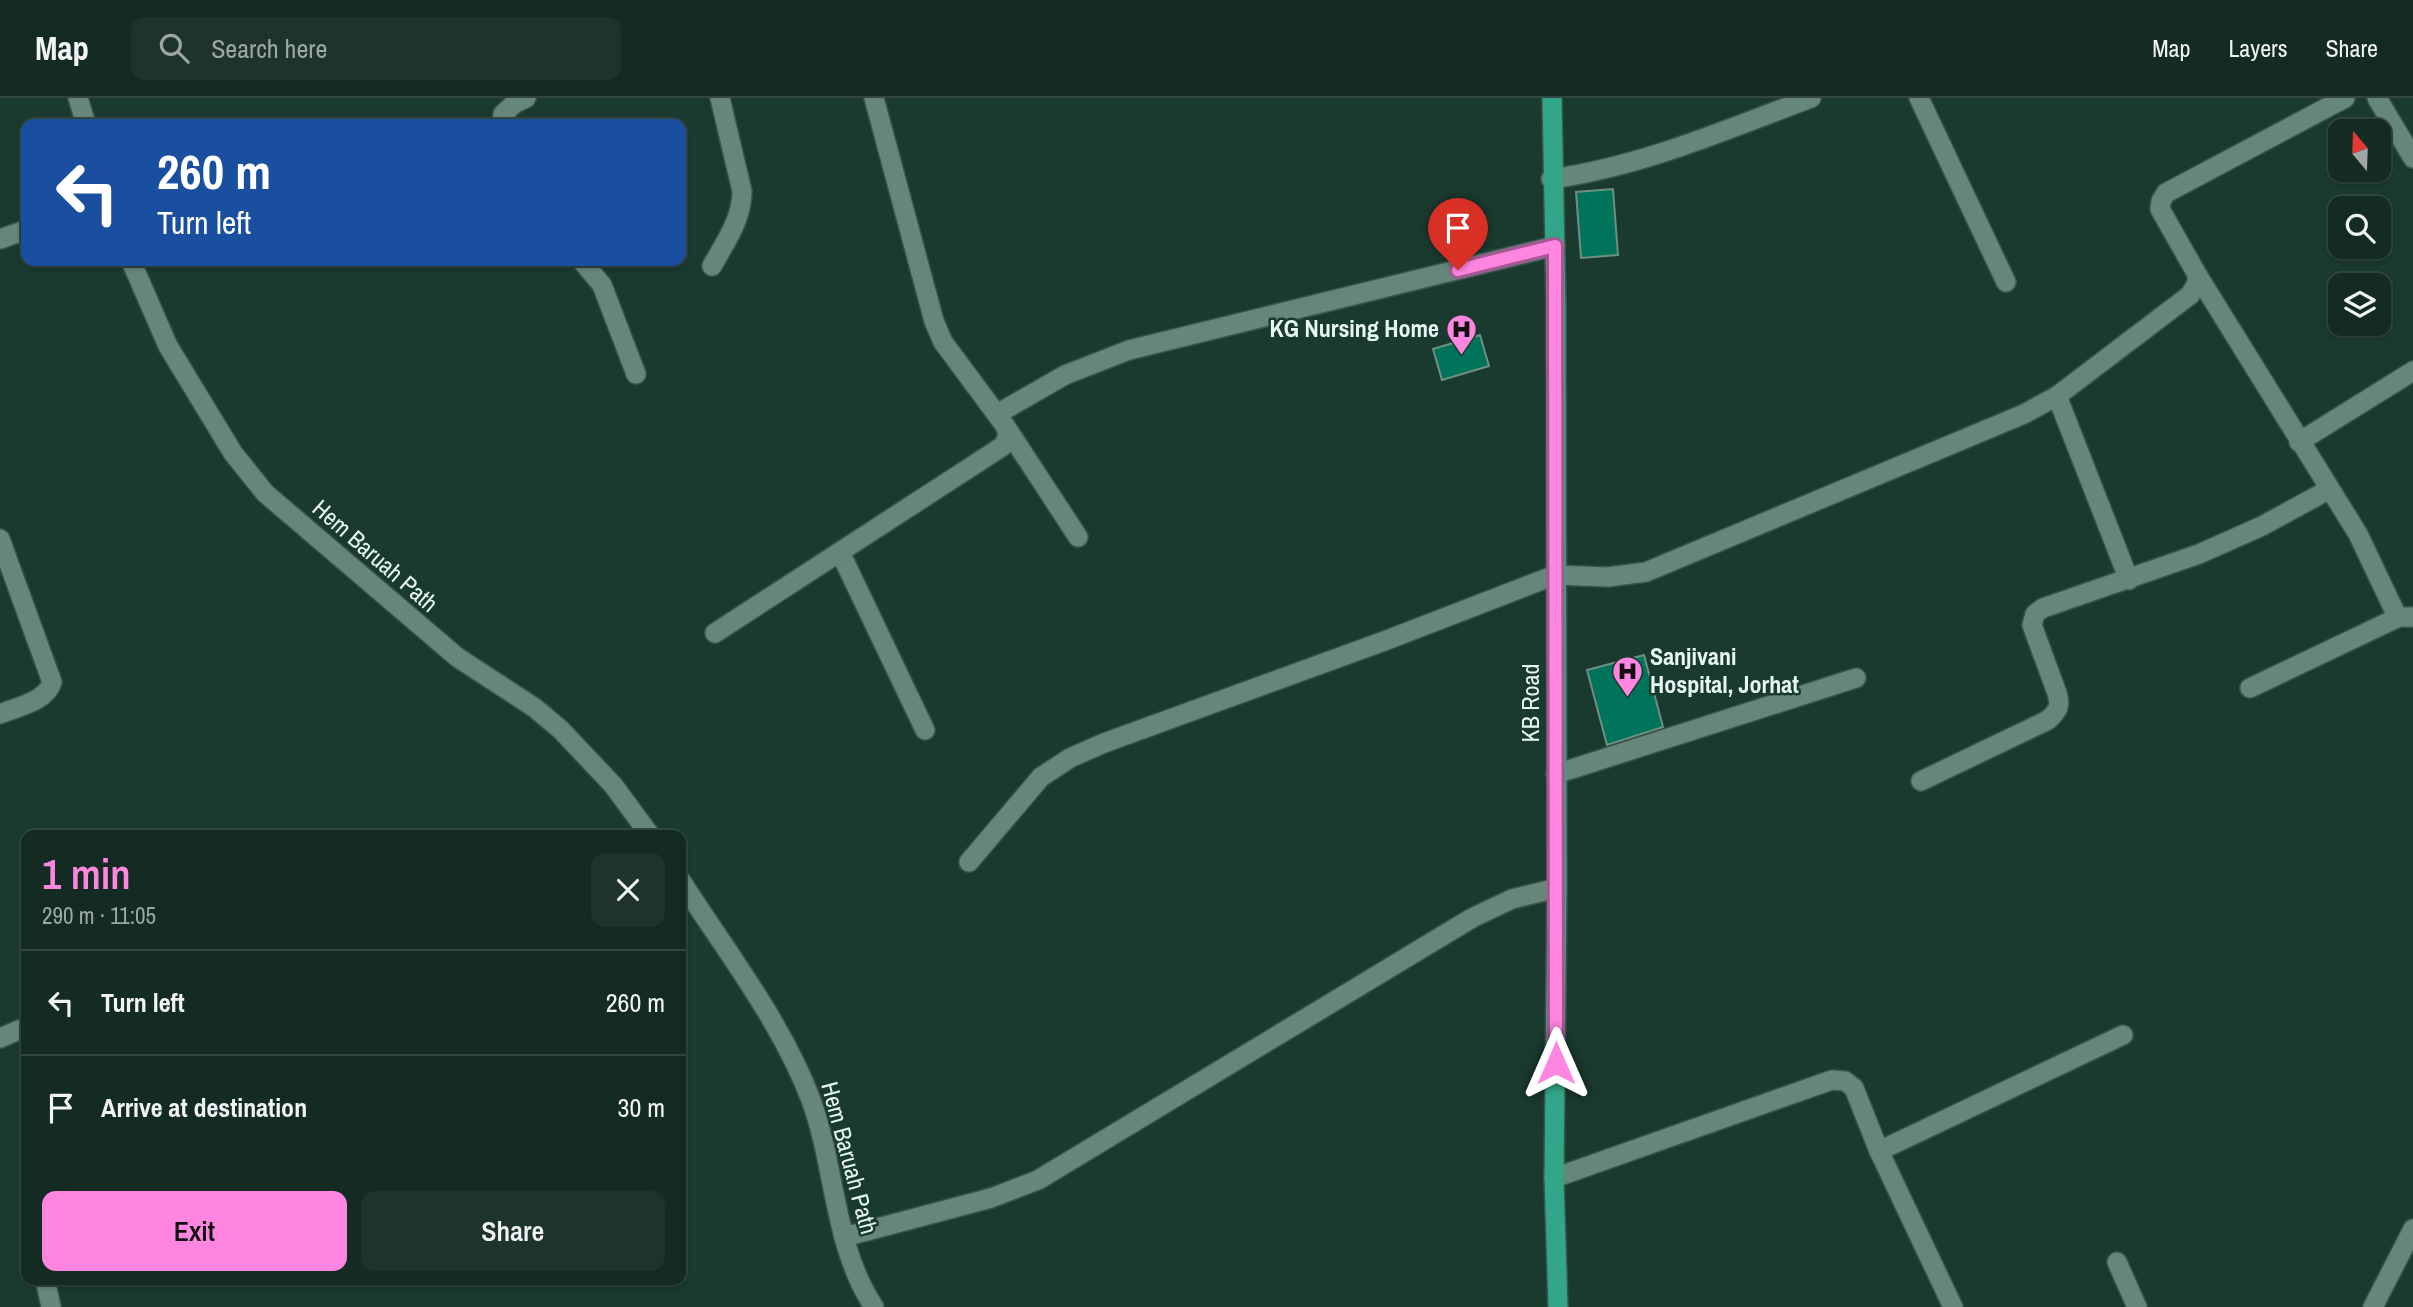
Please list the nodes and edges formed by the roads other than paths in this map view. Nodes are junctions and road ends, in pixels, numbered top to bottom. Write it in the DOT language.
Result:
graph roads {
  1 [pos="78,98"];
  2 [pos="526,98"];
  3 [pos="720,98"];
  4 [pos="874,98"];
  5 [pos="1552,98"];
  6 [pos="1811,98"];
  7 [pos="1919,98"];
  8 [pos="2344,98"];
  9 [pos="2377,98"];
  10 [pos="84,119"];
  11 [pos="502,119"];
  12 [pos="2413,158"];
  13 [pos="1552,178"];
  14 [pos="21,232"];
  15 [pos="0,239"];
  16 [pos="1555,246"];
  17 [pos="133,266"];
  18 [pos="586,266"];
  19 [pos="712,266"];
  20 [pos="2198,276"];
  21 [pos="2006,282"];
  22 [pos="2413,371"];
  23 [pos="636,374"];
  24 [pos="2057,396"];
  25 [pos="1002,421"];
  26 [pos="2299,442"];
  27 [pos="2328,490"];
  28 [pos="1078,537"];
  29 [pos="0,539"];
  30 [pos="840,552"];
  31 [pos="1555,575"];
  32 [pos="2129,580"];
  33 [pos="2406,617"];
  34 [pos="715,633"];
  35 [pos="1856,678"];
  36 [pos="2250,688"];
  37 [pos="0,714"];
  38 [pos="925,730"];
  39 [pos="1556,774"];
  40 [pos="1921,781"];
  41 [pos="646,830"];
  42 [pos="969,862"];
  43 [pos="1557,888"];
  44 [pos="686,889"];
  45 [pos="21,1029"];
  46 [pos="2123,1035"];
  47 [pos="0,1038"];
  48 [pos="1879,1151"];
  49 [pos="1554,1178"];
  50 [pos="2413,1229"];
  51 [pos="844,1237"];
  52 [pos="2116,1262"];
  53 [pos="47,1285"];
  54 [pos="51,1307"];
  55 [pos="874,1307"];
  56 [pos="1558,1307"];
  57 [pos="1953,1307"];
  58 [pos="2137,1307"];
  59 [pos="2373,1307"];
  1 -- 10 [label="street"];
  2 -- 11 [label="street"];
  3 -- 19 [label="street"];
  4 -- 25 [label="street"];
  5 -- 13 [label="main road, KB Road"];
  6 -- 13 [label="street"];
  7 -- 21 [label="street"];
  8 -- 20 [label="street"];
  9 -- 12 [label="street"];
  13 -- 16 [label="main road, KB Road"];
  14 -- 15 [label="street"];
  16 -- 25 [label="street"];
  16 -- 31 [label="main road, KB Road"];
  17 -- 41 [label="street, Hem Baruah Path"];
  18 -- 23 [label="street"];
  20 -- 24 [label="street"];
  20 -- 26 [label="street"];
  22 -- 26 [label="street"];
  24 -- 31 [label="street"];
  24 -- 32 [label="street"];
  25 -- 28 [label="street"];
  25 -- 30 [label="street"];
  26 -- 27 [label="street"];
  27 -- 32 [label="street"];
  27 -- 33 [label="street"];
  29 -- 37 [label="street"];
  30 -- 34 [label="street"];
  30 -- 38 [label="street"];
  31 -- 39 [label="main road, KB Road"];
  31 -- 42 [label="street"];
  32 -- 40 [label="street"];
  33 -- 36 [label="street"];
  35 -- 39 [label="street"];
  39 -- 43 [label="main road, KB Road"];
  43 -- 49 [label="main road, KB Road"];
  43 -- 51 [label="street"];
  44 -- 51 [label="street, Hem Baruah Path"];
  45 -- 47 [label="street"];
  46 -- 48 [label="street"];
  48 -- 49 [label="street"];
  48 -- 57 [label="street"];
  49 -- 56 [label="main road, KB Road"];
  50 -- 59 [label="street"];
  51 -- 55 [label="street, Hem Baruah Path"];
  52 -- 58 [label="street"];
  53 -- 54 [label="street"];
}
